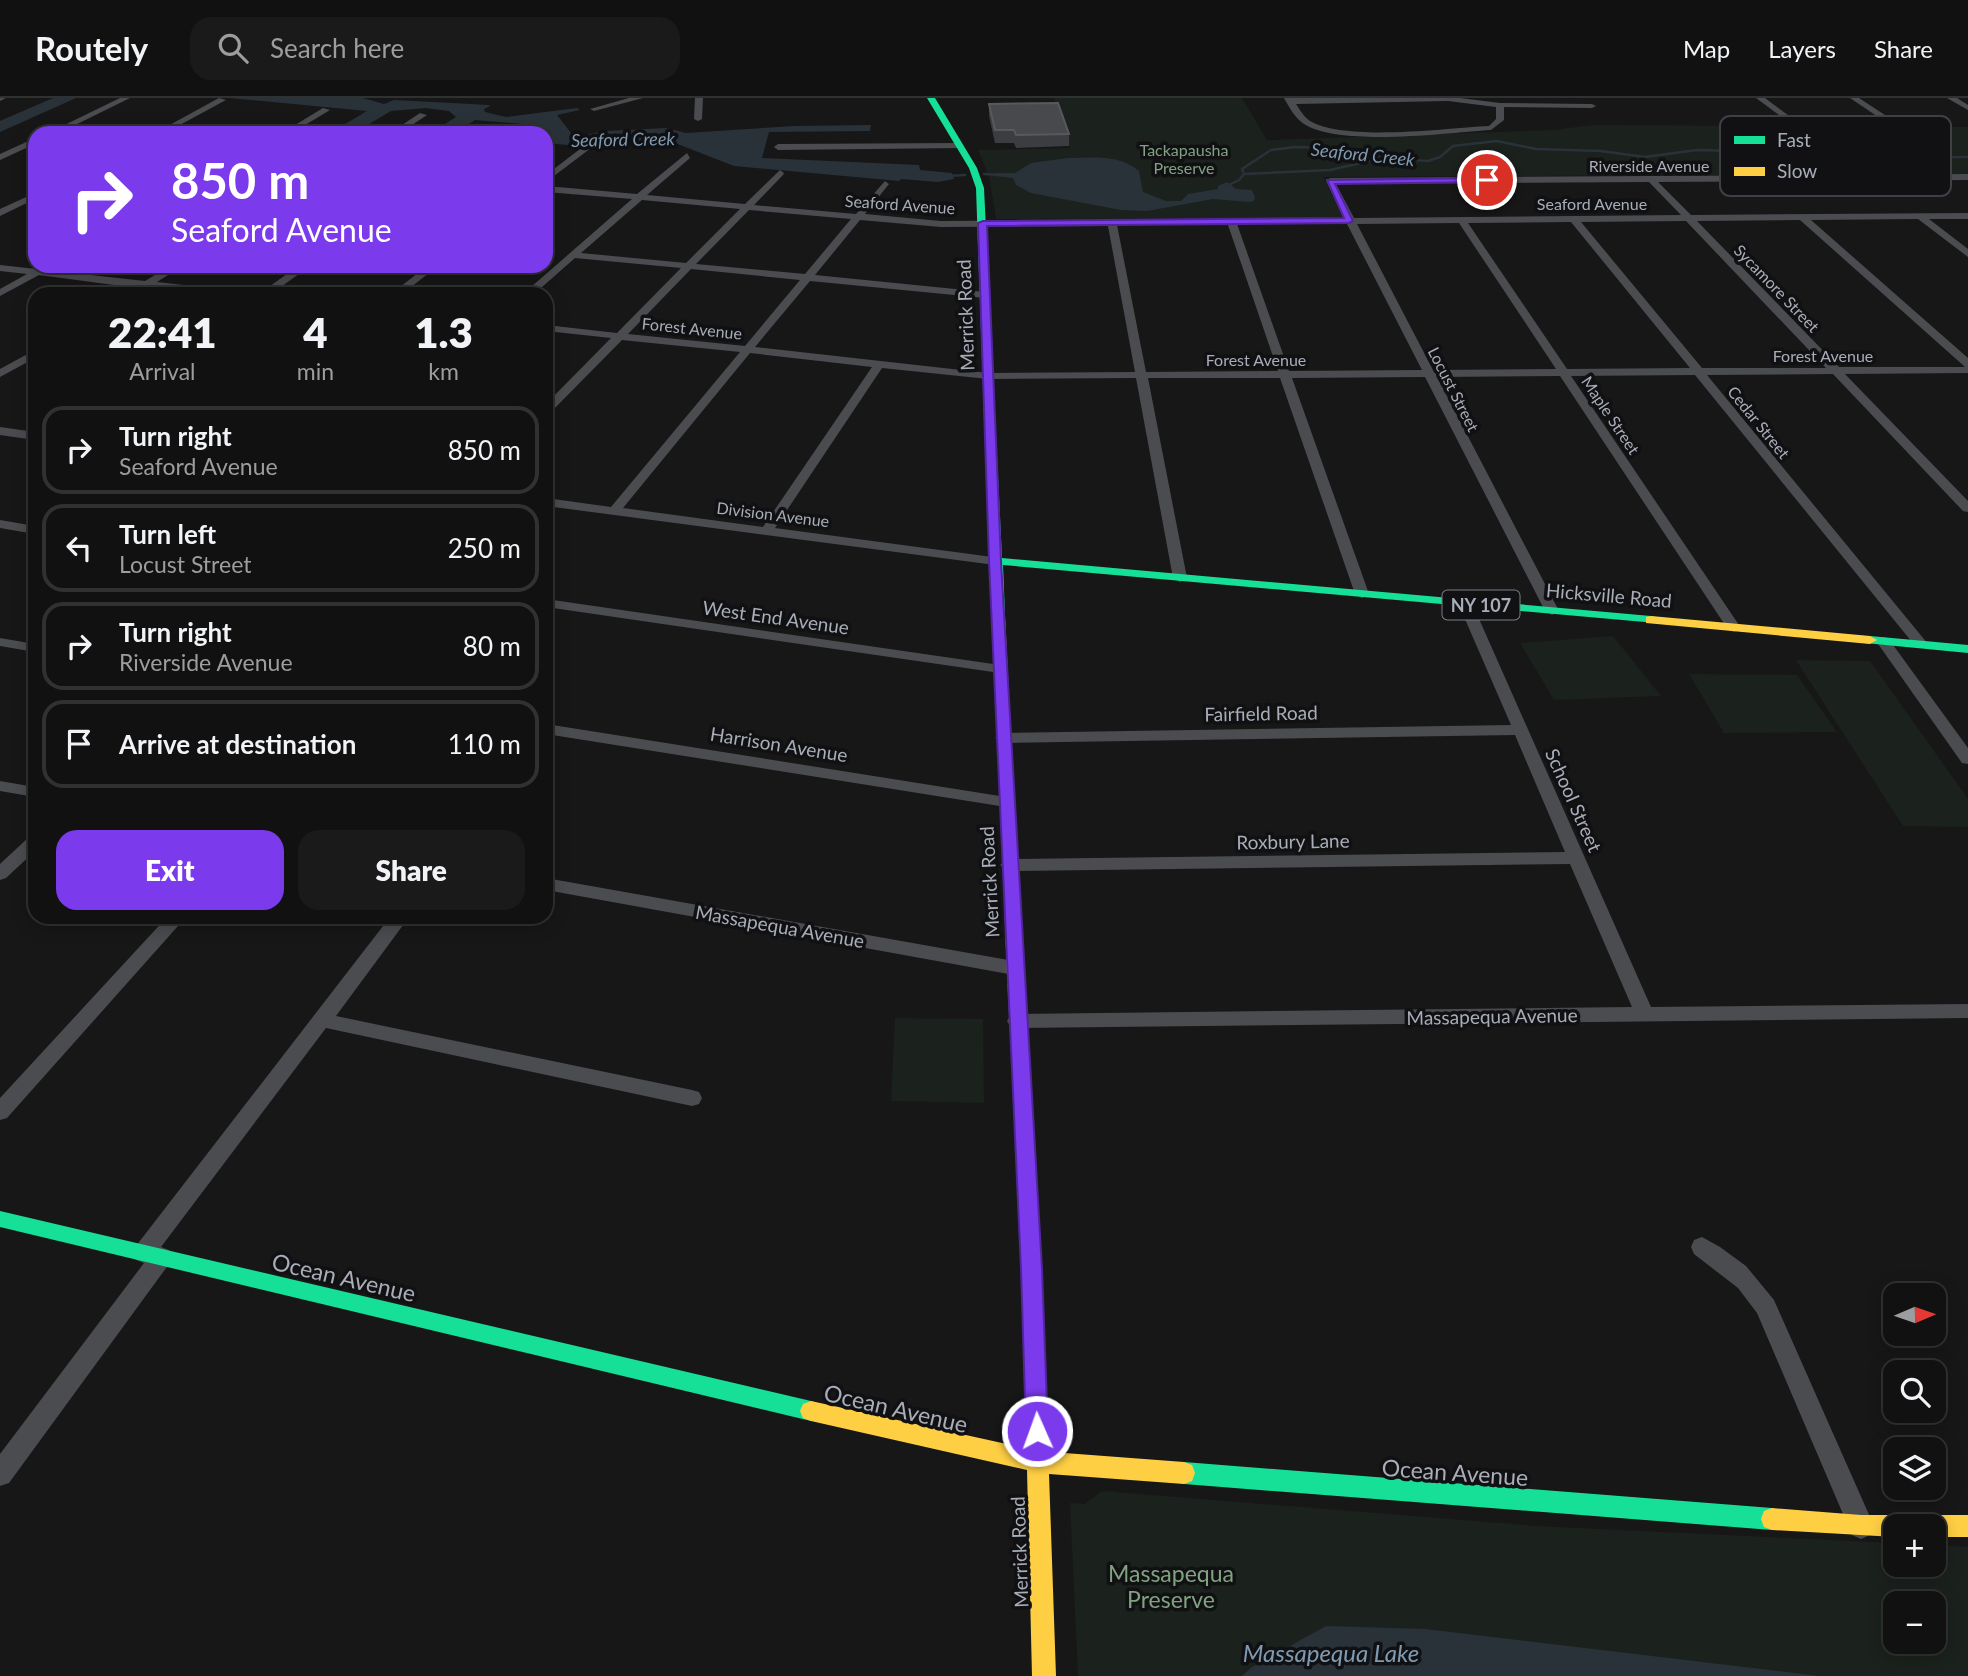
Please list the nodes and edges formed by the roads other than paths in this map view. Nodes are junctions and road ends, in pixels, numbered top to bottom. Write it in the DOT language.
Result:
graph roads {
  1 [pos="127,98"];
  2 [pos="639,98"];
  3 [pos="699,98"];
  4 [pos="931,98"];
  5 [pos="1760,98"];
  6 [pos="1854,98"];
  7 [pos="1951,98"];
  8 [pos="218,99"];
  9 [pos="1289,100"];
  10 [pos="1500,105"];
  11 [pos="1592,106"];
  12 [pos="1968,108"];
  13 [pos="594,109"];
  14 [pos="326,110"];
  15 [pos="423,115"];
  16 [pos="1785,116"];
  17 [pos="1882,116"];
  18 [pos="698,119"];
  19 [pos="67,126"];
  20 [pos="171,126"];
  21 [pos="298,126"];
  22 [pos="405,126"];
  23 [pos="28,144"];
  24 [pos="960,146"];
  25 [pos="778,147"];
  26 [pos="586,148"];
  27 [pos="687,156"];
  28 [pos="0,158"];
  29 [pos="780,173"];
  30 [pos="553,174"];
  31 [pos="1650,179"];
  32 [pos="1720,179"];
  33 [pos="1330,181"];
  34 [pos="885,184"];
  35 [pos="553,191"];
  36 [pos="639,198"];
  37 [pos="28,199"];
  38 [pos="747,208"];
  39 [pos="0,213"];
  40 [pos="1968,216"];
  41 [pos="1921,217"];
  42 [pos="857,218"];
  43 [pos="1688,218"];
  44 [pos="1803,218"];
  45 [pos="1574,219"];
  46 [pos="1462,220"];
  47 [pos="1231,221"];
  48 [pos="1349,221"];
  49 [pos="1112,222"];
  50 [pos="983,223"];
  51 [pos="1968,254"];
  52 [pos="573,255"];
  53 [pos="689,267"];
  54 [pos="0,268"];
  55 [pos="28,271"];
  56 [pos="553,272"];
  57 [pos="35,273"];
  58 [pos="46,273"];
  59 [pos="165,273"];
  60 [pos="295,273"];
  61 [pos="424,273"];
  62 [pos="552,273"];
  63 [pos="806,278"];
  64 [pos="147,284"];
  65 [pos="142,287"];
  66 [pos="174,287"];
  67 [pos="274,287"];
  68 [pos="405,287"];
  69 [pos="536,287"];
  70 [pos="0,293"];
  71 [pos="985,295"];
  72 [pos="553,329"];
  73 [pos="620,336"];
  74 [pos="747,350"];
  75 [pos="28,356"];
  76 [pos="879,364"];
  77 [pos="1968,364"];
  78 [pos="1968,370"];
  79 [pos="1835,371"];
  80 [pos="1563,372"];
  81 [pos="1698,372"];
  82 [pos="1428,373"];
  83 [pos="0,374"];
  84 [pos="1285,374"];
  85 [pos="1141,375"];
  86 [pos="988,376"];
  87 [pos="553,404"];
  88 [pos="0,431"];
  89 [pos="28,435"];
  90 [pos="553,503"];
  91 [pos="1968,508"];
  92 [pos="614,511"];
  93 [pos="0,524"];
  94 [pos="28,529"];
  95 [pos="767,531"];
  96 [pos="995,561"];
  97 [pos="1180,578"];
  98 [pos="1362,594"];
  99 [pos="1465,603"];
  100 [pos="553,604"];
  101 [pos="1552,611"];
  102 [pos="1734,628"];
  103 [pos="1883,641"];
  104 [pos="0,642"];
  105 [pos="1921,645"];
  106 [pos="28,647"];
  107 [pos="1968,649"];
  108 [pos="1000,668"];
  109 [pos="553,730"];
  110 [pos="1520,730"];
  111 [pos="1003,738"];
  112 [pos="1967,756"];
  113 [pos="0,786"];
  114 [pos="28,791"];
  115 [pos="1006,802"];
  116 [pos="28,848"];
  117 [pos="1577,858"];
  118 [pos="1009,865"];
  119 [pos="0,874"];
  120 [pos="553,885"];
  121 [pos="171,924"];
  122 [pos="395,924"];
  123 [pos="1014,968"];
  124 [pos="1968,1011"];
  125 [pos="1645,1015"];
  126 [pos="322,1020"];
  127 [pos="1017,1021"];
  128 [pos="692,1098"];
  129 [pos="0,1112"];
  130 [pos="0,1219"];
  131 [pos="1702,1247"];
  132 [pos="152,1255"];
  133 [pos="1038,1462"];
  134 [pos="0,1474"];
  135 [pos="1861,1526"];
  136 [pos="1968,1526"];
  137 [pos="1044,1676"];
  1 -- 19 [label="street"];
  2 -- 13 [label="street"];
  3 -- 18 [label="street"];
  4 -- 24 [label="main road, Merrick Road"];
  5 -- 16 [label="street"];
  6 -- 17 [label="street"];
  7 -- 12 [label="street"];
  8 -- 20 [label="street"];
  9 -- 10 [label="street"];
  9 -- 10 [label="street"];
  10 -- 11 [label="street"];
  14 -- 21 [label="street"];
  15 -- 22 [label="street"];
  23 -- 28 [label="street"];
  24 -- 25 [label="street"];
  24 -- 50 [label="main road, Merrick Road"];
  26 -- 30 [label="street"];
  27 -- 36 [label="street"];
  29 -- 38 [label="street"];
  31 -- 32 [label="street, Riverside Avenue"];
  31 -- 33 [label="street, Riverside Avenue"];
  31 -- 43 [label="street, Sycamore Street"];
  33 -- 48 [label="street, Locust Street"];
  34 -- 42 [label="street"];
  35 -- 36 [label="street, Seaford Avenue"];
  36 -- 38 [label="street, Seaford Avenue"];
  36 -- 52 [label="street"];
  37 -- 39 [label="street"];
  38 -- 42 [label="street, Seaford Avenue"];
  38 -- 53 [label="street"];
  40 -- 41 [label="street, Seaford Avenue"];
  41 -- 44 [label="street, Seaford Avenue"];
  41 -- 51 [label="street"];
  42 -- 50 [label="street, Seaford Avenue"];
  42 -- 63 [label="street"];
  43 -- 44 [label="street, Seaford Avenue"];
  43 -- 45 [label="street, Seaford Avenue"];
  43 -- 79 [label="street, Sycamore Street"];
  44 -- 77 [label="street"];
  45 -- 46 [label="street, Seaford Avenue"];
  45 -- 81 [label="street, Cedar Street"];
  46 -- 48 [label="street, Seaford Avenue"];
  46 -- 80 [label="street, Maple Street"];
  47 -- 48 [label="street, Seaford Avenue"];
  47 -- 49 [label="street, Seaford Avenue"];
  47 -- 84 [label="street"];
  48 -- 82 [label="street, Locust Street"];
  49 -- 50 [label="street, Seaford Avenue"];
  49 -- 85 [label="street"];
  50 -- 71 [label="main road, Merrick Road"];
  52 -- 53 [label="street"];
  52 -- 56 [label="street"];
  53 -- 63 [label="street"];
  53 -- 73 [label="street"];
  54 -- 55 [label="street"];
  57 -- 70 [label="street"];
  58 -- 64 [label="street"];
  59 -- 64 [label="street"];
  60 -- 67 [label="street"];
  61 -- 68 [label="street"];
  62 -- 69 [label="street"];
  63 -- 71 [label="street"];
  63 -- 74 [label="street"];
  64 -- 65 [label="street"];
  64 -- 66 [label="street"];
  71 -- 86 [label="main road, Merrick Road"];
  72 -- 73 [label="street, Forest Avenue"];
  73 -- 74 [label="street, Forest Avenue"];
  73 -- 87 [label="street"];
  74 -- 76 [label="street, Forest Avenue"];
  74 -- 92 [label="street"];
  75 -- 83 [label="street"];
  76 -- 86 [label="street, Forest Avenue"];
  76 -- 95 [label="street"];
  78 -- 79 [label="street, Forest Avenue"];
  79 -- 81 [label="street, Forest Avenue"];
  79 -- 91 [label="street, Sycamore Street"];
  80 -- 81 [label="street, Forest Avenue"];
  80 -- 82 [label="street, Forest Avenue"];
  80 -- 102 [label="street, Maple Street"];
  81 -- 105 [label="street, Cedar Street"];
  82 -- 84 [label="street, Forest Avenue"];
  82 -- 101 [label="street, Locust Street"];
  84 -- 85 [label="street, Forest Avenue"];
  84 -- 98 [label="street"];
  85 -- 86 [label="street, Forest Avenue"];
  85 -- 97 [label="street"];
  86 -- 96 [label="main road, Merrick Road"];
  88 -- 89 [label="street"];
  90 -- 92 [label="street, Division Avenue"];
  92 -- 95 [label="street, Division Avenue"];
  93 -- 94 [label="street"];
  95 -- 96 [label="street, Division Avenue"];
  96 -- 97 [label="main road, Hicksville Road / NY 107"];
  96 -- 108 [label="main road, Merrick Road"];
  97 -- 98 [label="main road, Hicksville Road / NY 107"];
  98 -- 99 [label="main road, Hicksville Road / NY 107"];
  99 -- 101 [label="main road, Hicksville Road / NY 107"];
  99 -- 110 [label="street, School Street"];
  100 -- 108 [label="street, West End Avenue"];
  101 -- 102 [label="main road, Hicksville Road / NY 107"];
  102 -- 103 [label="main road, Hicksville Road / NY 107"];
  103 -- 105 [label="main road, Hicksville Road / NY 107"];
  103 -- 112 [label="street"];
  104 -- 106 [label="street"];
  105 -- 107 [label="main road, Hicksville Road / NY 107"];
  108 -- 111 [label="main road, Merrick Road"];
  109 -- 115 [label="street, Harrison Avenue"];
  110 -- 111 [label="street, Fairfield Road"];
  110 -- 117 [label="street, School Street"];
  111 -- 115 [label="main road, Merrick Road"];
  113 -- 114 [label="street"];
  115 -- 118 [label="main road, Merrick Road"];
  116 -- 119 [label="street"];
  117 -- 118 [label="street, Roxbury Lane"];
  117 -- 125 [label="street, School Street"];
  118 -- 123 [label="main road, Merrick Road"];
  120 -- 123 [label="street, Massapequa Avenue"];
  121 -- 129 [label="street"];
  122 -- 126 [label="street"];
  123 -- 127 [label="main road, Merrick Road"];
  124 -- 125 [label="street, Massapequa Avenue"];
  125 -- 127 [label="street, Massapequa Avenue"];
  126 -- 128 [label="street"];
  126 -- 132 [label="street"];
  127 -- 133 [label="main road, Merrick Road"];
  130 -- 132 [label="main road, Ocean Avenue"];
  131 -- 135 [label="street"];
  132 -- 133 [label="main road, Ocean Avenue"];
  132 -- 134 [label="street"];
  133 -- 135 [label="main road, Ocean Avenue"];
  133 -- 137 [label="main road, Merrick Road"];
  135 -- 136 [label="main road, Ocean Avenue"];
}
